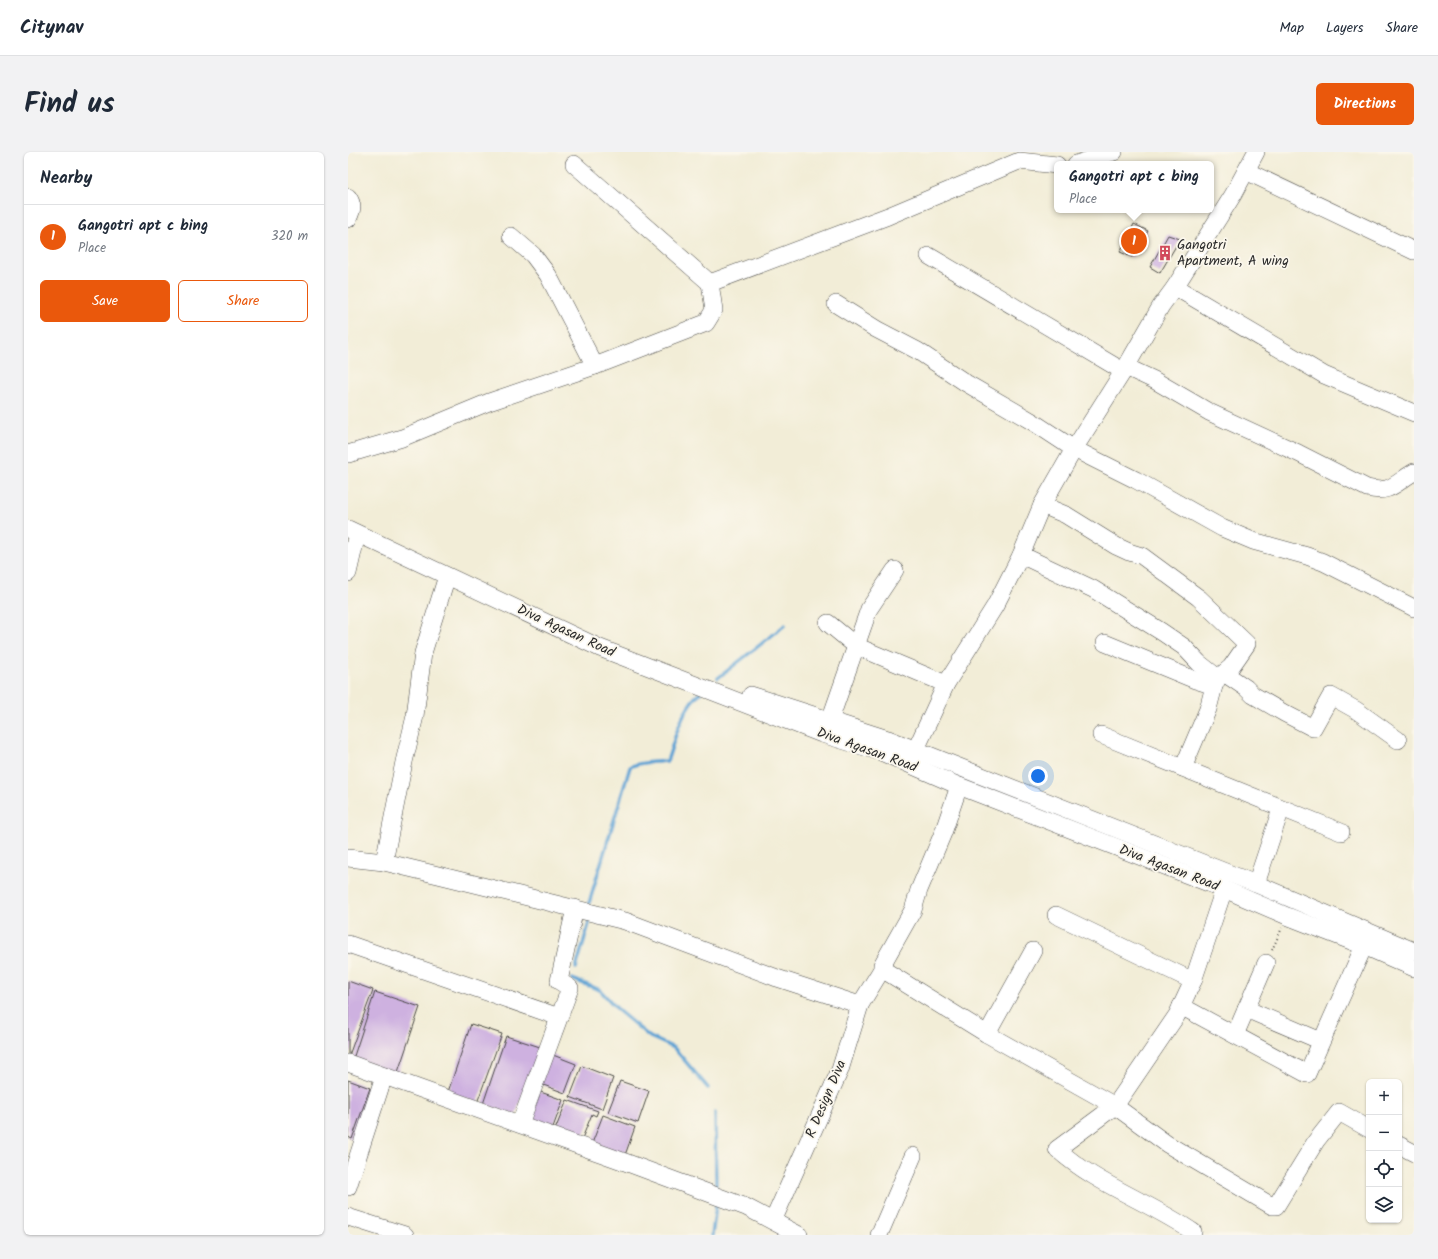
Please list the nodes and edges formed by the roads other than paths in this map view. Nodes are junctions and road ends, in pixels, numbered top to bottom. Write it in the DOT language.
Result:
graph roads {
  1 [pos="1114,152"];
  2 [pos="1256,152"];
  3 [pos="1086,161"];
  4 [pos="574,164"];
  5 [pos="1054,165"];
  6 [pos="1246,171"];
  7 [pos="348,197"];
  8 [pos="348,218"];
  9 [pos="511,236"];
  10 [pos="1414,251"];
  11 [pos="929,256"];
  12 [pos="710,283"];
  13 [pos="1175,287"];
  14 [pos="836,304"];
  15 [pos="595,366"];
  16 [pos="1125,369"];
  17 [pos="1414,413"];
  18 [pos="1074,449"];
  19 [pos="348,454"];
  20 [pos="1414,472"];
  21 [pos="1042,505"];
  22 [pos="348,519"];
  23 [pos="352,532"];
  24 [pos="1021,555"];
  25 [pos="895,570"];
  26 [pos="348,573"];
  27 [pos="447,576"];
  28 [pos="1414,608"];
  29 [pos="828,622"];
  30 [pos="1105,643"];
  31 [pos="856,646"];
  32 [pos="1219,679"];
  33 [pos="946,684"];
  34 [pos="826,727"];
  35 [pos="1101,735"];
  36 [pos="1398,740"];
  37 [pos="912,757"];
  38 [pos="1183,768"];
  39 [pos="959,786"];
  40 [pos="1281,809"];
  41 [pos="1341,832"];
  42 [pos="348,858"];
  43 [pos="384,862"];
  44 [pos="1256,884"];
  45 [pos="1224,889"];
  46 [pos="575,908"];
  47 [pos="1056,915"];
  48 [pos="348,944"];
  49 [pos="1364,946"];
  50 [pos="1033,951"];
  51 [pos="1414,951"];
  52 [pos="1266,962"];
  53 [pos="1414,968"];
  54 [pos="882,969"];
  55 [pos="1193,981"];
  56 [pos="860,1005"];
  57 [pos="1181,1006"];
  58 [pos="1246,1009"];
  59 [pos="559,1017"];
  60 [pos="987,1034"];
  61 [pos="1235,1035"];
  62 [pos="1321,1041"];
  63 [pos="348,1063"];
  64 [pos="384,1076"];
  65 [pos="1115,1106"];
  66 [pos="520,1124"];
  67 [pos="1366,1127"];
  68 [pos="1402,1147"];
  69 [pos="1414,1153"];
  70 [pos="913,1156"];
  71 [pos="348,1187"];
  72 [pos="348,1217"];
  73 [pos="773,1221"];
  74 [pos="405,1235"];
  75 [pos="800,1235"];
  76 [pos="879,1235"];
  77 [pos="1192,1235"];
  1 -- 3 [label="street"];
  2 -- 6 [label="street"];
  4 -- 12 [label="street"];
  5 -- 12 [label="street"];
  6 -- 10 [label="street"];
  6 -- 13 [label="street"];
  7 -- 8 [label="street"];
  9 -- 15 [label="street"];
  11 -- 16 [label="street"];
  12 -- 15 [label="street"];
  13 -- 16 [label="street"];
  13 -- 17 [label="street"];
  14 -- 18 [label="street"];
  15 -- 19 [label="street"];
  16 -- 18 [label="street"];
  16 -- 20 [label="street"];
  18 -- 21 [label="street"];
  18 -- 28 [label="street"];
  21 -- 24 [label="street"];
  21 -- 32 [label="street"];
  22 -- 34 [label="street"];
  23 -- 26 [label="street"];
  23 -- 27 [label="street, Diva Agasan Road"];
  24 -- 32 [label="street"];
  24 -- 33 [label="street"];
  25 -- 31 [label="street"];
  27 -- 34 [label="street, Diva Agasan Road"];
  27 -- 43 [label="street"];
  29 -- 31 [label="street"];
  30 -- 32 [label="street"];
  31 -- 33 [label="street"];
  31 -- 34 [label="street"];
  32 -- 36 [label="street"];
  32 -- 38 [label="street"];
  33 -- 37 [label="street"];
  34 -- 37 [label="street, Diva Agasan Road"];
  35 -- 38 [label="street"];
  37 -- 39 [label="street, Diva Agasan Road"];
  37 -- 44 [label="street"];
  38 -- 40 [label="street"];
  39 -- 45 [label="street, Diva Agasan Road"];
  39 -- 54 [label="street, R Design Diva"];
  40 -- 41 [label="street"];
  40 -- 44 [label="street"];
  42 -- 43 [label="street"];
  43 -- 46 [label="street"];
  44 -- 51 [label="street"];
  45 -- 49 [label="street, Diva Agasan Road"];
  45 -- 55 [label="street"];
  46 -- 56 [label="street"];
  46 -- 59 [label="street"];
  47 -- 55 [label="street"];
  48 -- 59 [label="street"];
  49 -- 53 [label="street, Diva Agasan Road"];
  49 -- 62 [label="street"];
  50 -- 60 [label="street"];
  52 -- 58 [label="street"];
  54 -- 56 [label="street, R Design Diva"];
  54 -- 60 [label="street"];
  55 -- 57 [label="street"];
  56 -- 73 [label="street, R Design Diva"];
  57 -- 61 [label="street"];
  57 -- 65 [label="street"];
  58 -- 61 [label="street"];
  58 -- 62 [label="street"];
  59 -- 66 [label="street"];
  60 -- 65 [label="street"];
  61 -- 62 [label="street"];
  63 -- 64 [label="street"];
  64 -- 66 [label="street"];
  64 -- 71 [label="street"];
  65 -- 67 [label="street"];
  65 -- 77 [label="street"];
  66 -- 73 [label="street"];
  68 -- 69 [label="street"];
  70 -- 76 [label="street"];
  72 -- 74 [label="street"];
  73 -- 75 [label="street"];
}
